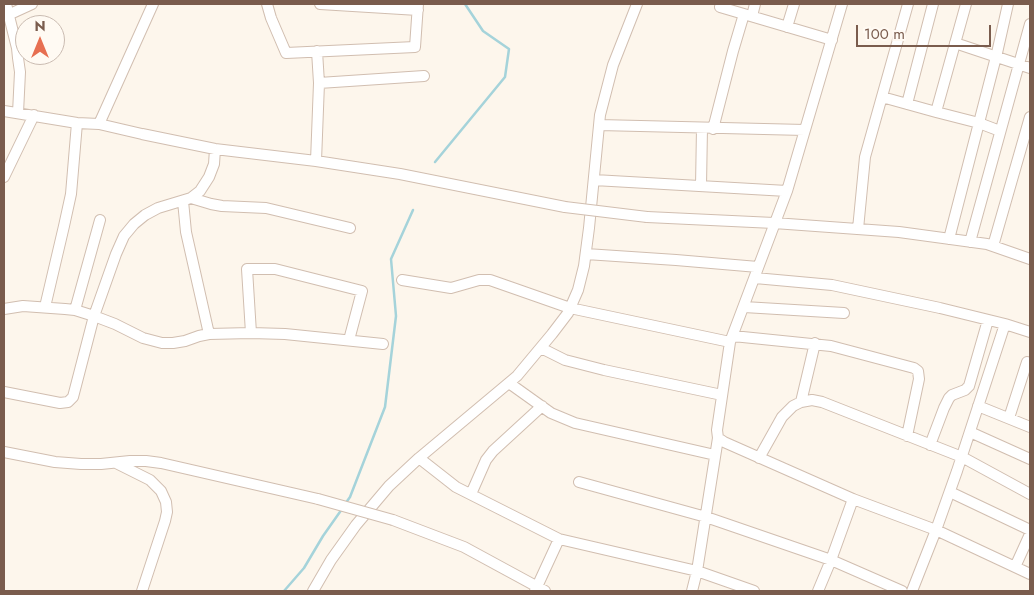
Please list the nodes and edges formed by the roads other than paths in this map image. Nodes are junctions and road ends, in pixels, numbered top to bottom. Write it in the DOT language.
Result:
graph roads {
  1 [pos="6,4"];
  2 [pos="32,4"];
  3 [pos="153,4"];
  4 [pos="267,4"];
  5 [pos="320,4"];
  6 [pos="637,4"];
  7 [pos="755,4"];
  8 [pos="794,4"];
  9 [pos="842,4"];
  10 [pos="908,4"];
  11 [pos="933,4"];
  12 [pos="966,4"];
  13 [pos="1008,4"];
  14 [pos="418,7"];
  15 [pos="720,7"];
  16 [pos="748,15"];
  17 [pos="6,16"];
  18 [pos="1030,24"];
  19 [pos="787,27"];
  20 [pos="832,40"];
  21 [pos="955,43"];
  22 [pos="317,52"];
  23 [pos="996,57"];
  24 [pos="1018,64"];
  25 [pos="1030,68"];
  26 [pos="424,76"];
  27 [pos="318,83"];
  28 [pos="882,97"];
  29 [pos="907,104"];
  30 [pos="4,111"];
  31 [pos="936,112"];
  32 [pos="18,113"];
  33 [pos="34,115"];
  34 [pos="1030,117"];
  35 [pos="77,123"];
  36 [pos="979,123"];
  37 [pos="99,124"];
  38 [pos="599,126"];
  39 [pos="702,128"];
  40 [pos="713,129"];
  41 [pos="805,130"];
  42 [pos="1000,131"];
  43 [pos="215,149"];
  44 [pos="316,161"];
  45 [pos="4,177"];
  46 [pos="594,180"];
  47 [pos="701,186"];
  48 [pos="787,191"];
  49 [pos="187,200"];
  50 [pos="100,220"];
  51 [pos="774,223"];
  52 [pos="350,228"];
  53 [pos="858,229"];
  54 [pos="948,239"];
  55 [pos="970,242"];
  56 [pos="993,246"];
  57 [pos="1030,248"];
  58 [pos="586,254"];
  59 [pos="1029,259"];
  60 [pos="756,272"];
  61 [pos="402,280"];
  62 [pos="45,307"];
  63 [pos="744,307"];
  64 [pos="570,308"];
  65 [pos="4,309"];
  66 [pos="75,310"];
  67 [pos="844,313"];
  68 [pos="94,316"];
  69 [pos="988,320"];
  70 [pos="1005,324"];
  71 [pos="1030,332"];
  72 [pos="210,334"];
  73 [pos="251,334"];
  74 [pos="732,339"];
  75 [pos="349,340"];
  76 [pos="815,343"];
  77 [pos="383,344"];
  78 [pos="541,348"];
  79 [pos="1027,362"];
  80 [pos="509,383"];
  81 [pos="4,392"];
  82 [pos="722,395"];
  83 [pos="801,402"];
  84 [pos="542,406"];
  85 [pos="978,406"];
  86 [pos="1009,418"];
  87 [pos="1030,427"];
  88 [pos="970,432"];
  89 [pos="907,436"];
  90 [pos="718,438"];
  91 [pos="930,445"];
  92 [pos="4,452"];
  93 [pos="715,455"];
  94 [pos="419,458"];
  95 [pos="759,458"];
  96 [pos="962,458"];
  97 [pos="1030,459"];
  98 [pos="115,462"];
  99 [pos="579,482"];
  100 [pos="950,492"];
  101 [pos="471,494"];
  102 [pos="1030,494"];
  103 [pos="853,499"];
  104 [pos="706,517"];
  105 [pos="936,530"];
  106 [pos="1030,530"];
  107 [pos="1030,534"];
  108 [pos="559,539"];
  109 [pos="831,560"];
  110 [pos="1015,567"];
  111 [pos="697,571"];
  112 [pos="1030,574"];
  113 [pos="539,590"];
  114 [pos="142,591"];
  115 [pos="314,591"];
  116 [pos="692,591"];
  117 [pos="754,591"];
  118 [pos="818,591"];
  119 [pos="902,591"];
  120 [pos="912,591"];
  1 -- 17 [label="street"];
  2 -- 17 [label="street"];
  3 -- 37 [label="street"];
  4 -- 22 [label="street"];
  5 -- 14 [label="street"];
  6 -- 38 [label="street"];
  7 -- 16 [label="street"];
  8 -- 19 [label="street"];
  9 -- 20 [label="street"];
  10 -- 28 [label="street"];
  11 -- 29 [label="street"];
  12 -- 21 [label="street"];
  13 -- 23 [label="street"];
  14 -- 22 [label="street"];
  15 -- 16 [label="street"];
  16 -- 19 [label="street"];
  16 -- 40 [label="street"];
  17 -- 32 [label="street"];
  18 -- 24 [label="street"];
  19 -- 20 [label="street"];
  20 -- 41 [label="street"];
  21 -- 23 [label="street"];
  21 -- 31 [label="street"];
  22 -- 27 [label="street"];
  23 -- 24 [label="street"];
  23 -- 36 [label="street"];
  24 -- 25 [label="street"];
  24 -- 42 [label="street"];
  26 -- 27 [label="street"];
  27 -- 44 [label="street"];
  28 -- 29 [label="street"];
  28 -- 53 [label="street"];
  29 -- 31 [label="street"];
  30 -- 32 [label="street"];
  31 -- 36 [label="street"];
  32 -- 33 [label="street"];
  33 -- 35 [label="street"];
  33 -- 45 [label="street"];
  34 -- 56 [label="street"];
  35 -- 37 [label="street"];
  35 -- 62 [label="street"];
  36 -- 42 [label="street"];
  36 -- 54 [label="street"];
  37 -- 43 [label="street"];
  38 -- 39 [label="street"];
  38 -- 46 [label="street"];
  39 -- 40 [label="street"];
  39 -- 47 [label="street"];
  40 -- 41 [label="street"];
  41 -- 48 [label="street"];
  42 -- 55 [label="street"];
  43 -- 44 [label="street"];
  43 -- 49 [label="street"];
  44 -- 51 [label="street, bridge"];
  46 -- 47 [label="street"];
  46 -- 58 [label="street"];
  47 -- 48 [label="street"];
  48 -- 51 [label="street"];
  49 -- 52 [label="street"];
  49 -- 68 [label="street"];
  49 -- 72 [label="street"];
  50 -- 66 [label="street"];
  51 -- 53 [label="street"];
  51 -- 60 [label="street"];
  53 -- 54 [label="street"];
  54 -- 55 [label="street"];
  55 -- 56 [label="street"];
  56 -- 59 [label="street"];
  57 -- 59 [label="street"];
  58 -- 60 [label="street"];
  58 -- 64 [label="street"];
  60 -- 63 [label="street"];
  60 -- 69 [label="street"];
  61 -- 64 [label="street"];
  62 -- 65 [label="street"];
  62 -- 66 [label="street"];
  63 -- 67 [label="street"];
  63 -- 74 [label="street"];
  64 -- 74 [label="street"];
  64 -- 78 [label="street"];
  66 -- 68 [label="street"];
  68 -- 72 [label="street"];
  68 -- 81 [label="street"];
  69 -- 70 [label="street"];
  69 -- 91 [label="street"];
  70 -- 71 [label="street"];
  70 -- 85 [label="street"];
  72 -- 73 [label="street"];
  73 -- 75 [label="street"];
  73 -- 75 [label="street"];
  74 -- 76 [label="street"];
  74 -- 82 [label="street"];
  75 -- 77 [label="street"];
  76 -- 83 [label="street"];
  76 -- 89 [label="street"];
  78 -- 80 [label="street"];
  78 -- 82 [label="street"];
  79 -- 86 [label="street"];
  80 -- 84 [label="street"];
  80 -- 94 [label="street"];
  82 -- 90 [label="street"];
  83 -- 89 [label="street"];
  83 -- 95 [label="street"];
  84 -- 93 [label="street"];
  84 -- 101 [label="street"];
  85 -- 86 [label="street"];
  85 -- 88 [label="street"];
  86 -- 87 [label="street"];
  88 -- 96 [label="street"];
  88 -- 97 [label="street"];
  89 -- 91 [label="street"];
  90 -- 93 [label="street"];
  90 -- 95 [label="street"];
  91 -- 96 [label="street"];
  92 -- 98 [label="street"];
  93 -- 104 [label="street"];
  94 -- 101 [label="street"];
  94 -- 115 [label="street"];
  95 -- 103 [label="street"];
  96 -- 100 [label="street"];
  96 -- 102 [label="street"];
  98 -- 113 [label="street, bridge"];
  98 -- 114 [label="street"];
  99 -- 104 [label="street"];
  100 -- 105 [label="street"];
  100 -- 106 [label="street"];
  101 -- 108 [label="street"];
  103 -- 105 [label="street"];
  103 -- 109 [label="street"];
  104 -- 109 [label="street"];
  104 -- 111 [label="street"];
  105 -- 110 [label="street"];
  105 -- 120 [label="street"];
  107 -- 110 [label="street"];
  108 -- 111 [label="street"];
  108 -- 113 [label="street"];
  109 -- 118 [label="street"];
  109 -- 119 [label="street"];
  110 -- 112 [label="street"];
  111 -- 116 [label="street"];
  111 -- 117 [label="street"];
}
